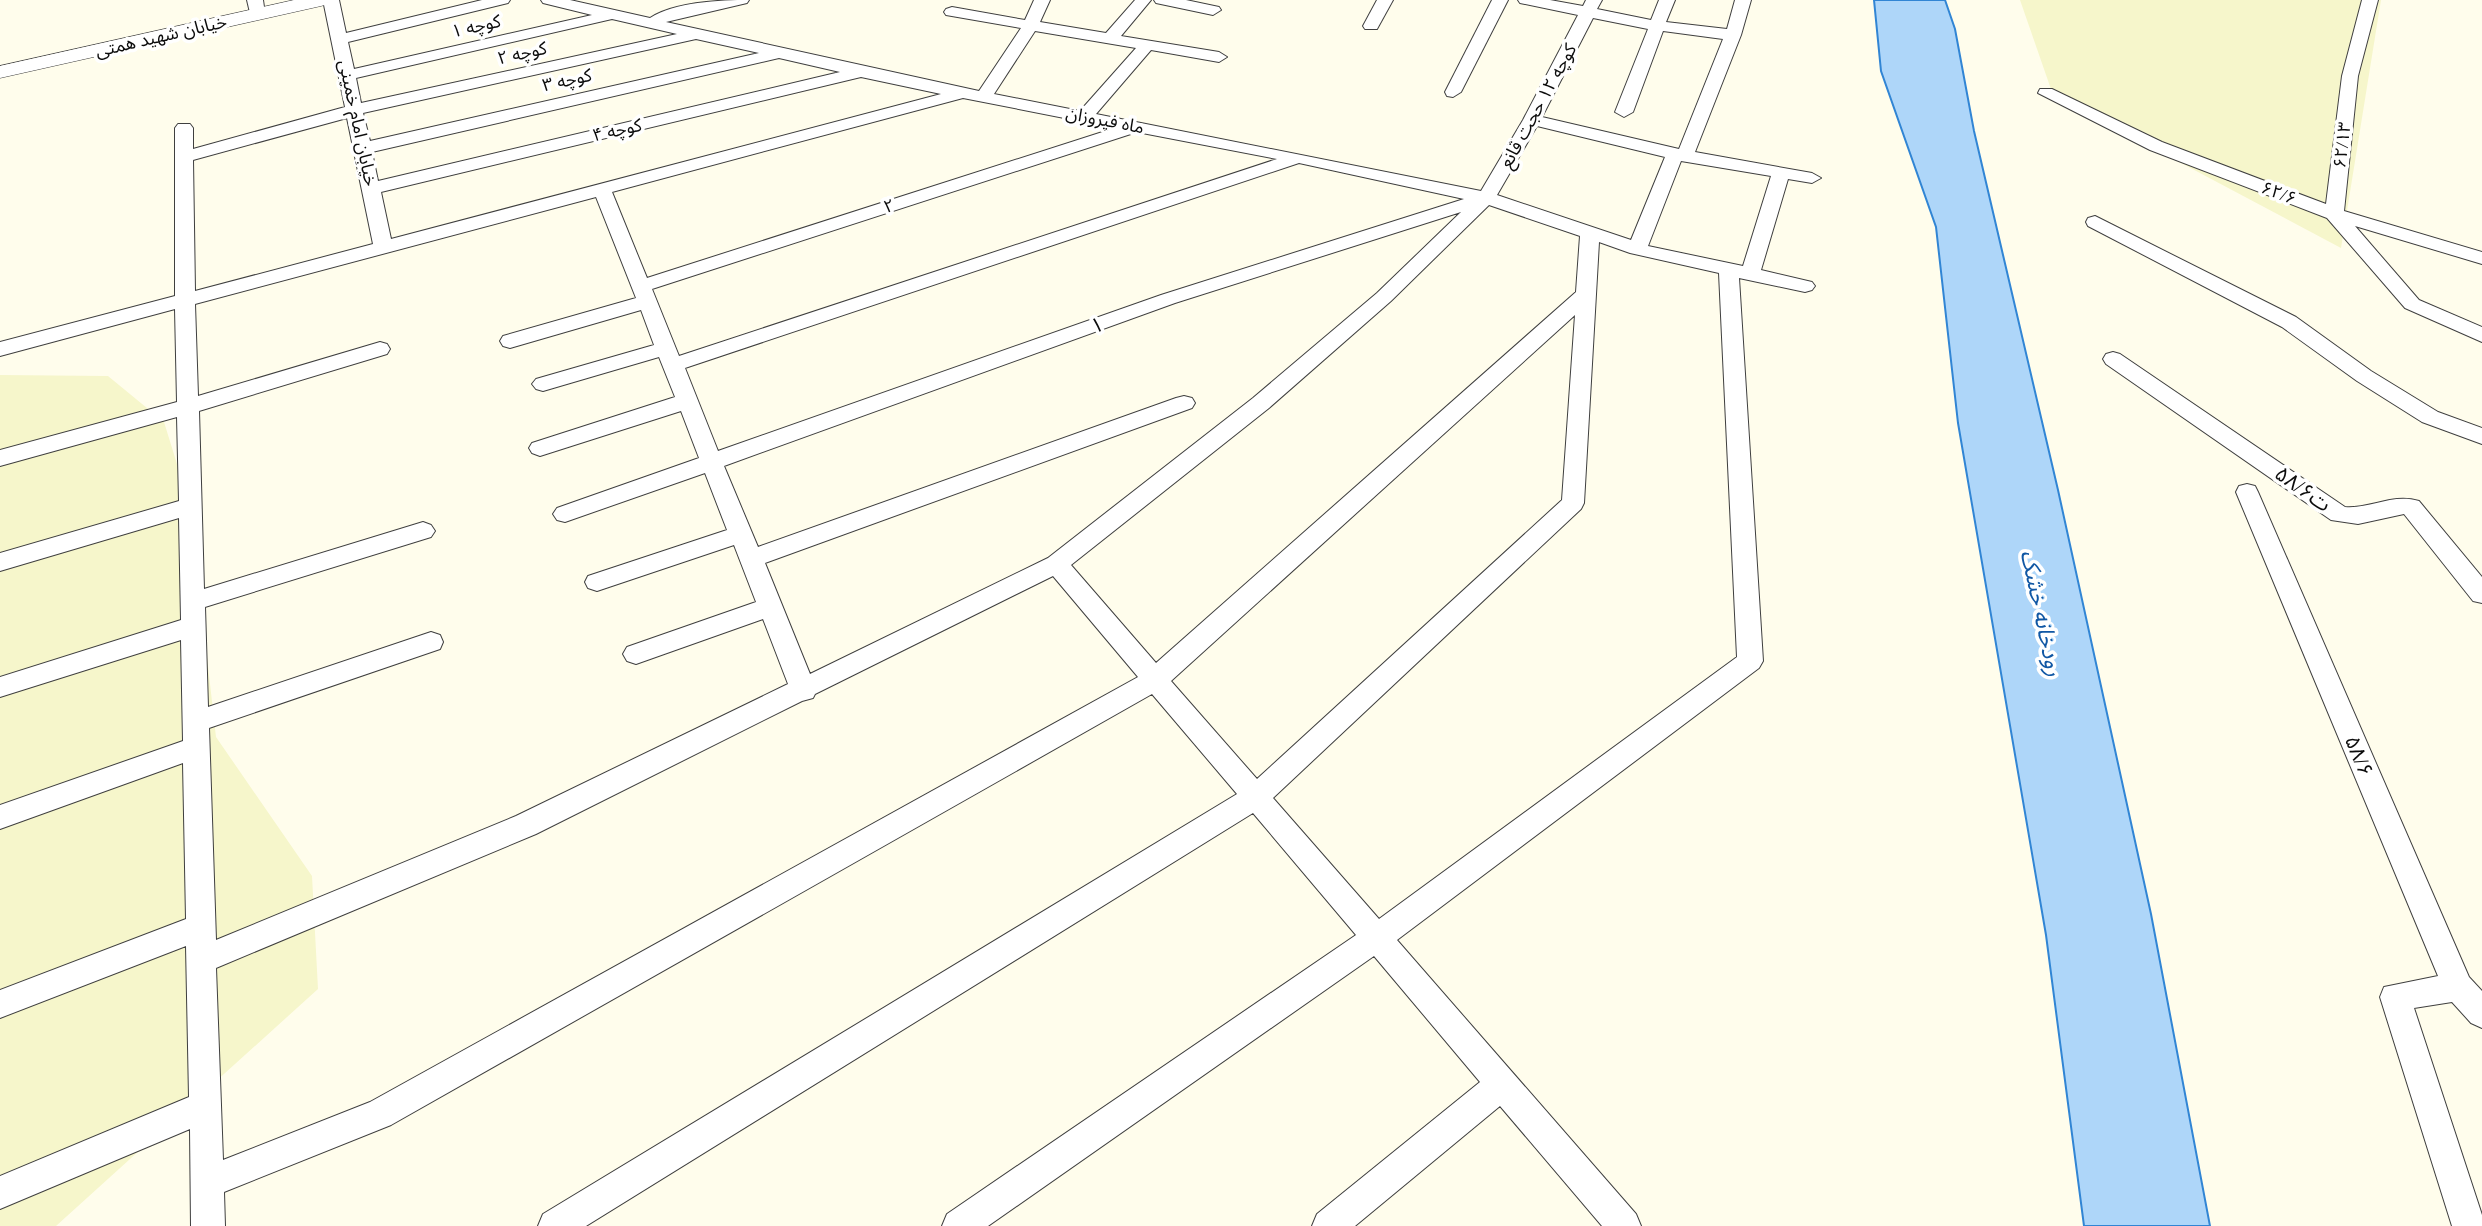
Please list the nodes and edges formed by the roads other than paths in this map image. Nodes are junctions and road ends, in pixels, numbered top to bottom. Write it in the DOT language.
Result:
graph roads {
  1 [pos="321,0"];
  2 [pos="331,0"];
  3 [pos="502,0"];
  4 [pos="549,0"];
  5 [pos="741,0"];
  6 [pos="1042,0"];
  7 [pos="1143,0"];
  8 [pos="1162,0"];
  9 [pos="1385,0"];
  10 [pos="1500,0"];
  11 [pos="1527,0"];
  12 [pos="1667,0"];
  13 [pos="1743,0"];
  14 [pos="2370,0"];
  15 [pos="256,7"];
  16 [pos="1592,7"];
  17 [pos="1213,10"];
  18 [pos="952,12"];
  19 [pos="613,15"];
  20 [pos="652,24"];
  21 [pos="1031,25"];
  22 [pos="1371,26"];
  23 [pos="1658,26"];
  24 [pos="697,34"];
  25 [pos="1733,35"];
  26 [pos="340,39"];
  27 [pos="1109,39"];
  28 [pos="1147,46"];
  29 [pos="780,53"];
  30 [pos="1219,57"];
  31 [pos="0,72"];
  32 [pos="862,72"];
  33 [pos="348,75"];
  34 [pos="1453,92"];
  35 [pos="964,93"];
  36 [pos="2046,93"];
  37 [pos="984,97"];
  38 [pos="355,110"];
  39 [pos="1624,112"];
  40 [pos="1085,116"];
  41 [pos="1532,120"];
  42 [pos="1136,126"];
  43 [pos="184,128"];
  44 [pos="364,148"];
  45 [pos="193,155"];
  46 [pos="1680,155"];
  47 [pos="1299,158"];
  48 [pos="1781,173"];
  49 [pos="1812,178"];
  50 [pos="373,188"];
  51 [pos="603,189"];
  52 [pos="1486,198"];
  53 [pos="2334,214"];
  54 [pos="2095,222"];
  55 [pos="1590,233"];
  56 [pos="383,247"];
  57 [pos="1637,249"];
  58 [pos="2482,258"];
  59 [pos="1740,272"];
  60 [pos="1805,286"];
  61 [pos="645,293"];
  62 [pos="1587,293"];
  63 [pos="185,300"];
  64 [pos="2482,335"];
  65 [pos="510,341"];
  66 [pos="0,349"];
  67 [pos="380,349"];
  68 [pos="670,356"];
  69 [pos="2113,359"];
  70 [pos="543,384"];
  71 [pos="688,401"];
  72 [pos="1184,403"];
  73 [pos="187,407"];
  74 [pos="2482,436"];
  75 [pos="540,448"];
  76 [pos="0,458"];
  77 [pos="712,462"];
  78 [pos="2247,492"];
  79 [pos="190,506"];
  80 [pos="565,514"];
  81 [pos="423,531"];
  82 [pos="741,534"];
  83 [pos="751,559"];
  84 [pos="0,562"];
  85 [pos="1056,564"];
  86 [pos="597,582"];
  87 [pos="2482,594"];
  88 [pos="770,607"];
  89 [pos="193,614"];
  90 [pos="431,642"];
  91 [pos="636,654"];
  92 [pos="1155,680"];
  93 [pos="0,687"];
  94 [pos="804,691"];
  95 [pos="196,734"];
  96 [pos="1256,797"];
  97 [pos="0,817"];
  98 [pos="200,927"];
  99 [pos="1376,937"];
  100 [pos="201,960"];
  101 [pos="2458,987"];
  102 [pos="0,1004"];
  103 [pos="2482,1013"];
  104 [pos="1502,1084"];
  105 [pos="204,1107"];
  106 [pos="206,1183"];
  107 [pos="0,1193"];
  108 [pos="208,1226"];
  109 [pos="555,1226"];
  110 [pos="959,1226"];
  111 [pos="1329,1226"];
  112 [pos="1624,1226"];
  113 [pos="2469,1226"];
  1 -- 15 [label="street, خیابان شهید همتی"];
  2 -- 26 [label="street, خیابان امام خمینی"];
  3 -- 26 [label="street"];
  4 -- 19 [label="street, ماه فیروزان"];
  5 -- 20 [label="street"];
  6 -- 21 [label="street"];
  7 -- 27 [label="street"];
  8 -- 17 [label="street"];
  9 -- 22 [label="street"];
  10 -- 34 [label="street"];
  11 -- 16 [label="street"];
  12 -- 23 [label="street"];
  13 -- 25 [label="street"];
  14 -- 53 [label="street, ۶۲/۱۳"];
  15 -- 31 [label="street, خیابان شهید همتی"];
  16 -- 23 [label="street"];
  16 -- 41 [label="street, کوچه ۱۲ حجت قانع"];
  18 -- 21 [label="street"];
  19 -- 20 [label="street, ماه فیروزان"];
  19 -- 33 [label="street, کوچه ۱"];
  20 -- 24 [label="street, ماه فیروزان"];
  21 -- 27 [label="street"];
  21 -- 37 [label="street"];
  23 -- 25 [label="street"];
  23 -- 39 [label="street"];
  24 -- 29 [label="street, ماه فیروزان"];
  24 -- 38 [label="street, کوچه ۲"];
  25 -- 46 [label="street"];
  26 -- 33 [label="street, خیابان امام خمینی"];
  27 -- 28 [label="street"];
  28 -- 30 [label="street"];
  28 -- 40 [label="street"];
  29 -- 32 [label="street, ماه فیروزان"];
  29 -- 44 [label="street, کوچه ۳"];
  32 -- 35 [label="street, ماه فیروزان"];
  32 -- 50 [label="street, کوچه ۴"];
  33 -- 38 [label="street, خیابان امام خمینی"];
  35 -- 37 [label="street, ماه فیروزان"];
  35 -- 51 [label="street"];
  36 -- 53 [label="street, ۶۲/۶"];
  37 -- 40 [label="street, ماه فیروزان"];
  38 -- 44 [label="street, خیابان امام خمینی"];
  38 -- 45 [label="street, کوچه ۲"];
  40 -- 42 [label="street, ماه فیروزان"];
  41 -- 46 [label="street"];
  41 -- 52 [label="street, کوچه ۱۲ حجت قانع"];
  42 -- 47 [label="street, ماه فیروزان"];
  42 -- 61 [label="street, ۲"];
  43 -- 63 [label="street"];
  44 -- 50 [label="street, خیابان امام خمینی"];
  46 -- 48 [label="street"];
  46 -- 57 [label="street"];
  47 -- 52 [label="street, ماه فیروزان"];
  47 -- 68 [label="street"];
  48 -- 49 [label="street"];
  48 -- 59 [label="street"];
  50 -- 56 [label="street, خیابان امام خمینی"];
  51 -- 56 [label="street"];
  51 -- 61 [label="street"];
  52 -- 55 [label="street, ماه فیروزان"];
  52 -- 77 [label="street, ۱"];
  52 -- 85 [label="street, کوچه ۱۲ حجت قانع"];
  53 -- 58 [label="street"];
  53 -- 64 [label="street, ۶۲/۶"];
  54 -- 74 [label="street"];
  55 -- 57 [label="street, ماه فیروزان"];
  55 -- 62 [label="street"];
  56 -- 63 [label="street"];
  57 -- 59 [label="street, ماه فیروزان"];
  59 -- 60 [label="street, ماه فیروزان"];
  59 -- 99 [label="street"];
  61 -- 65 [label="street, ۲"];
  61 -- 68 [label="street"];
  62 -- 92 [label="street"];
  62 -- 96 [label="street"];
  63 -- 66 [label="street"];
  63 -- 73 [label="street"];
  67 -- 73 [label="street"];
  68 -- 70 [label="street"];
  68 -- 71 [label="street"];
  69 -- 87 [label="street, ۵۸/۶ت"];
  71 -- 75 [label="street"];
  71 -- 77 [label="street"];
  72 -- 83 [label="street"];
  73 -- 76 [label="street"];
  73 -- 79 [label="street"];
  77 -- 80 [label="street, ۱"];
  77 -- 82 [label="street"];
  78 -- 101 [label="street, ۵۸/۶"];
  79 -- 84 [label="street"];
  79 -- 89 [label="street"];
  81 -- 89 [label="street"];
  82 -- 83 [label="street"];
  82 -- 86 [label="street"];
  83 -- 88 [label="street"];
  85 -- 92 [label="street"];
  85 -- 94 [label="street, کوچه ۱۲ حجت قانع"];
  88 -- 91 [label="street"];
  88 -- 94 [label="street"];
  89 -- 93 [label="street"];
  89 -- 95 [label="street"];
  90 -- 95 [label="street"];
  92 -- 96 [label="street"];
  92 -- 106 [label="street"];
  94 -- 100 [label="street, کوچه ۱۲ حجت قانع"];
  95 -- 97 [label="street"];
  95 -- 98 [label="street"];
  96 -- 99 [label="street"];
  96 -- 109 [label="street"];
  98 -- 100 [label="street"];
  98 -- 102 [label="street"];
  99 -- 104 [label="street"];
  99 -- 110 [label="street"];
  100 -- 105 [label="street"];
  101 -- 103 [label="street, ۵۸/۶"];
  101 -- 113 [label="street"];
  104 -- 111 [label="street"];
  104 -- 112 [label="street"];
  105 -- 106 [label="street"];
  105 -- 107 [label="street"];
  106 -- 108 [label="street"];
}
